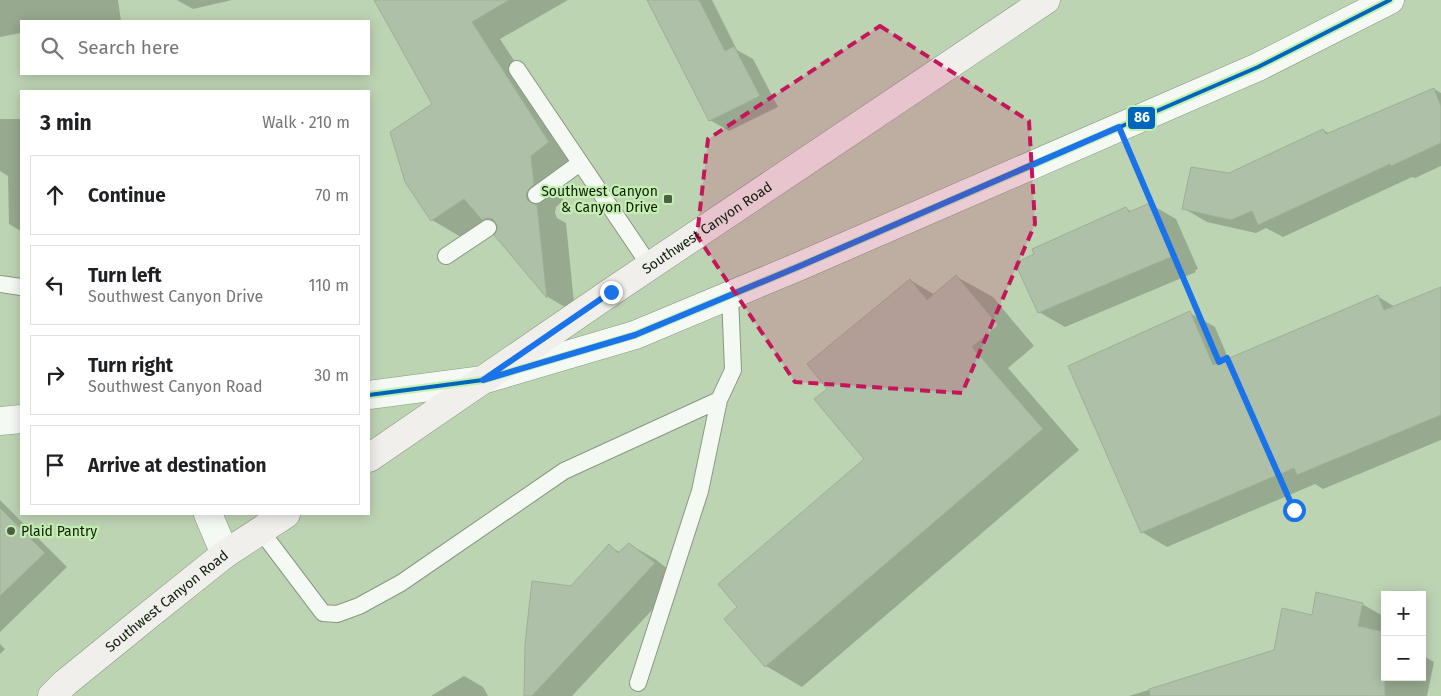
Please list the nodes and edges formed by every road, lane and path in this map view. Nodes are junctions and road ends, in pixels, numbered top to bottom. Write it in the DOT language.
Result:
graph roads {
  1 [pos="1046,0"];
  2 [pos="1390,0"];
  3 [pos="516,68"];
  4 [pos="1119,127"];
  5 [pos="580,163"];
  6 [pos="536,195"];
  7 [pos="488,228"];
  8 [pos="446,256"];
  9 [pos="650,266"];
  10 [pos="0,284"];
  11 [pos="20,287"];
  12 [pos="730,295"];
  13 [pos="483,380"];
  14 [pos="370,395"];
  15 [pos="719,400"];
  16 [pos="20,419"];
  17 [pos="0,421"];
  18 [pos="370,457"];
  19 [pos="1294,510"];
  20 [pos="208,515"];
  21 [pos="285,515"];
  22 [pos="261,531"];
  23 [pos="225,554"];
  24 [pos="638,683"];
  25 [pos="52,696"];
  1 -- 9 [label="main road, Southwest Canyon Road"];
  2 -- 4 [label="street"];
  3 -- 5 [label="lane"];
  4 -- 12 [label="street"];
  4 -- 19 [label="path"];
  5 -- 6 [label="lane"];
  5 -- 9 [label="lane"];
  7 -- 8 [label="lane"];
  9 -- 13 [label="main road, Southwest Canyon Road"];
  10 -- 11 [label="lane"];
  12 -- 13 [label="street"];
  12 -- 15 [label="lane"];
  13 -- 14 [label="street"];
  13 -- 18 [label="main road, Southwest Canyon Road"];
  15 -- 22 [label="lane"];
  15 -- 24 [label="lane"];
  16 -- 17 [label="street"];
  20 -- 23 [label="street"];
  21 -- 22 [label="main road, Southwest Canyon Road"];
  22 -- 23 [label="main road, Southwest Canyon Road"];
  23 -- 25 [label="main road, Southwest Canyon Road"];
}
